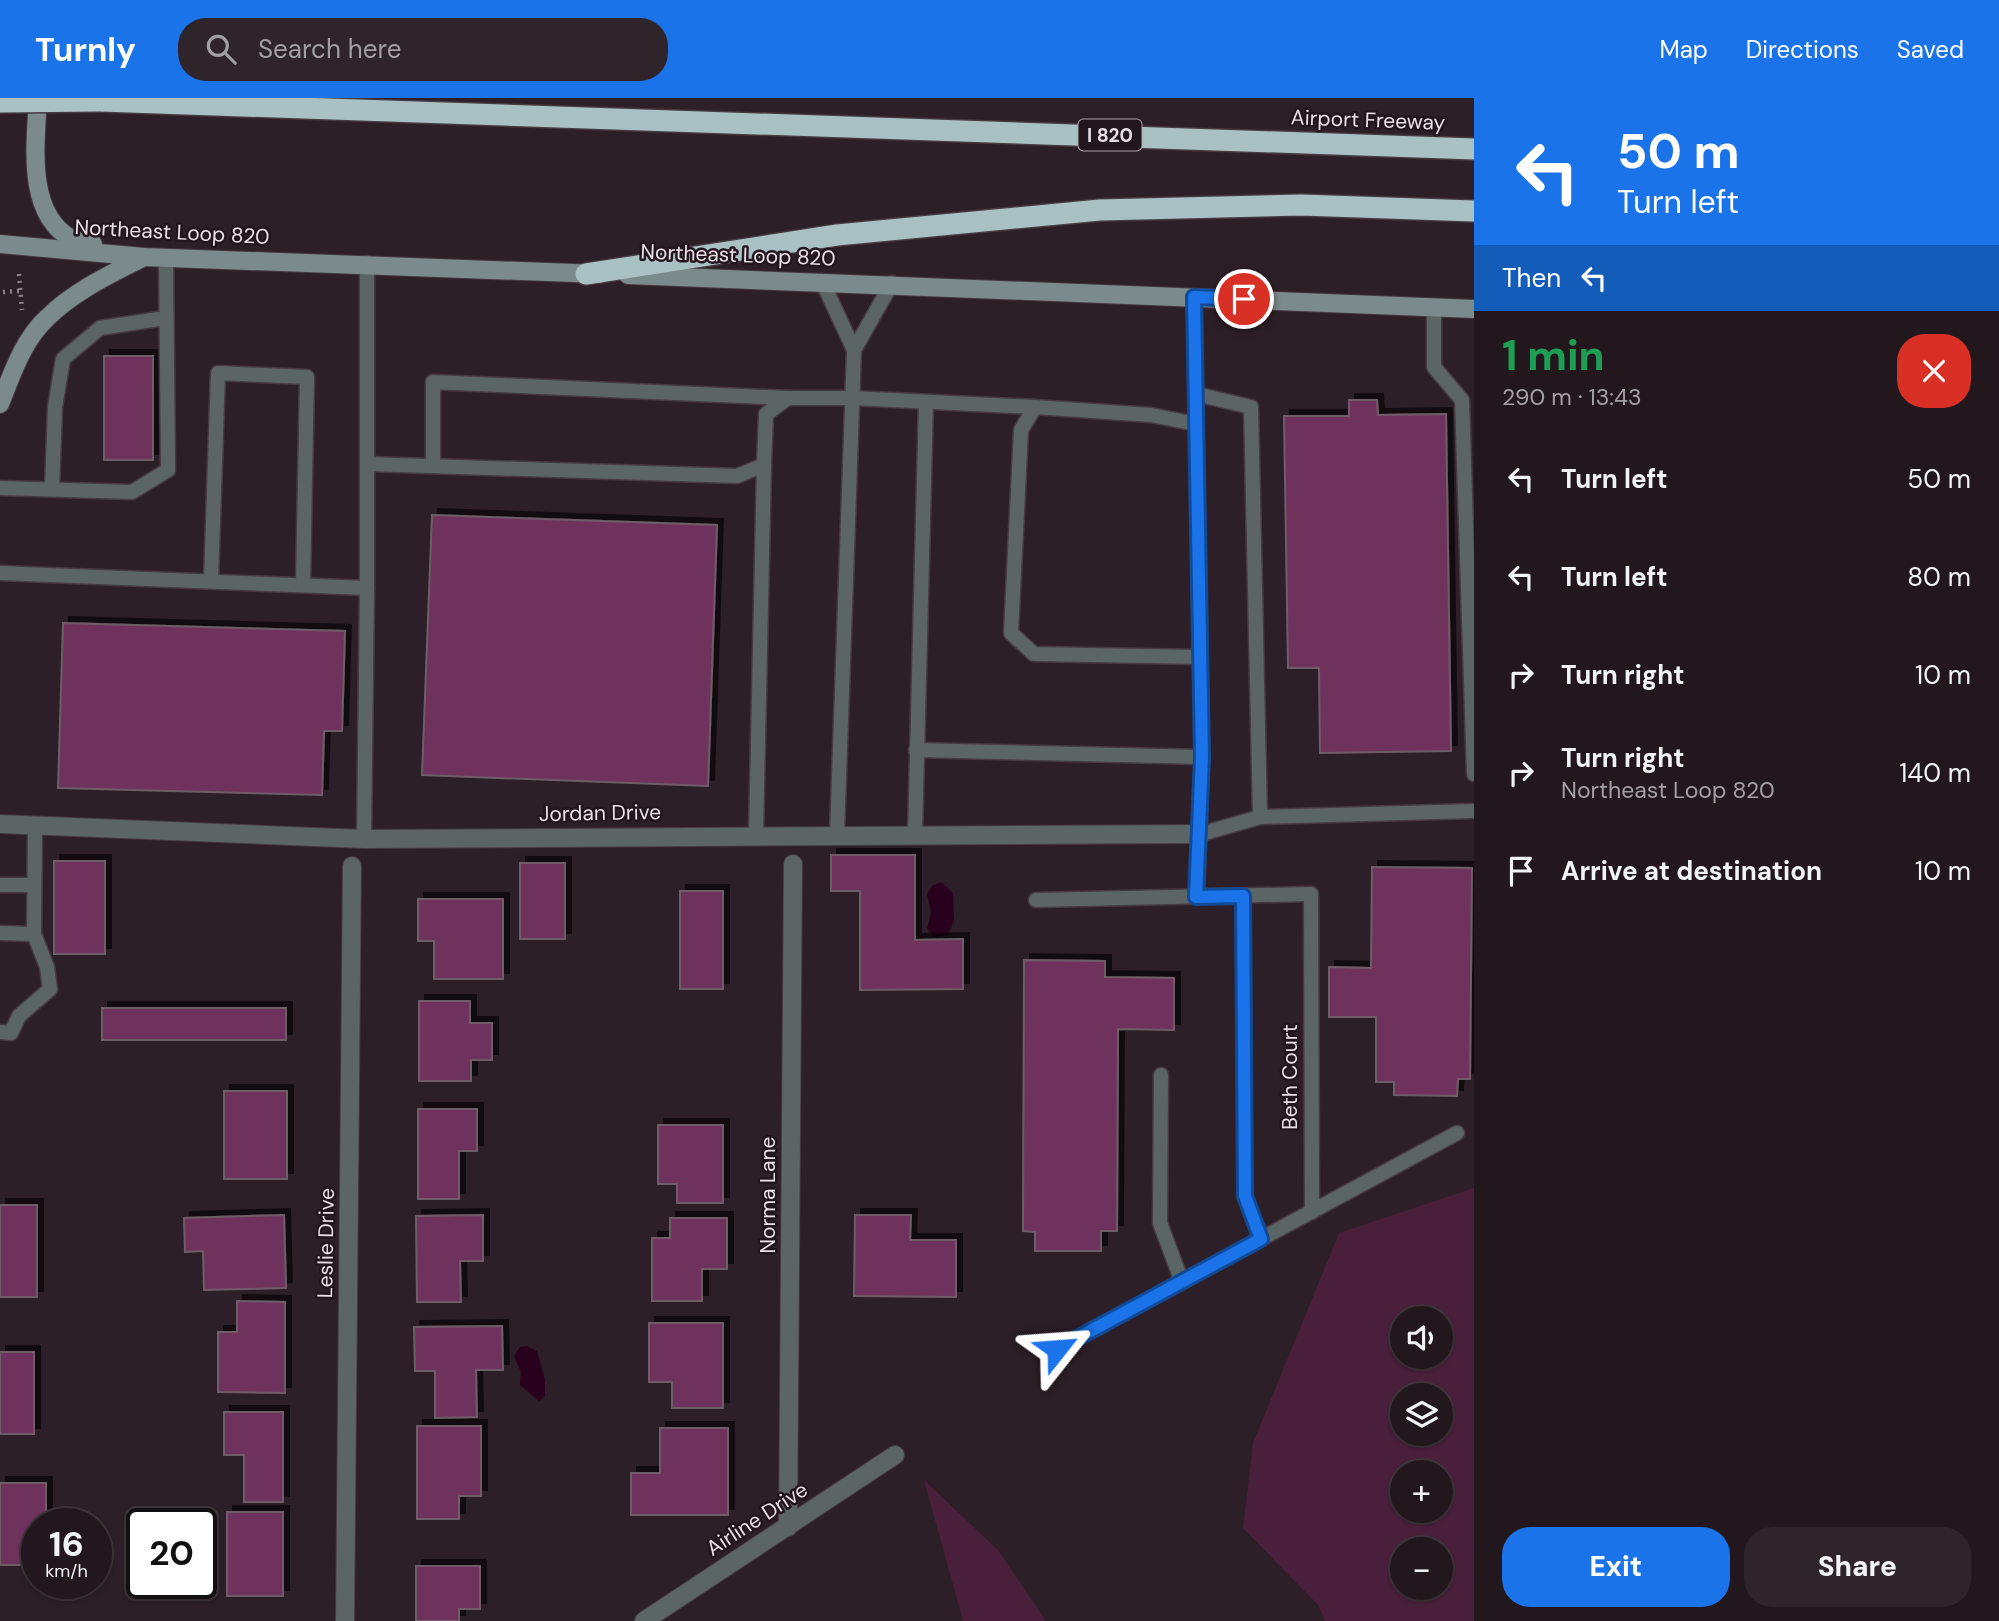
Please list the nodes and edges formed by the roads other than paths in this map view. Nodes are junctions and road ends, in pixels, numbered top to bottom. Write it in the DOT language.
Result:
graph roads {
  1 [pos="38,98"];
  2 [pos="0,102"];
  3 [pos="1474,149"];
  4 [pos="1474,211"];
  5 [pos="0,244"];
  6 [pos="144,257"];
  7 [pos="166,258"];
  8 [pos="367,263"];
  9 [pos="586,274"];
  10 [pos="822,281"];
  11 [pos="892,284"];
  12 [pos="1194,297"];
  13 [pos="1434,306"];
  14 [pos="1474,309"];
  15 [pos="165,317"];
  16 [pos="854,350"];
  17 [pos="1196,394"];
  18 [pos="788,398"];
  19 [pos="852,398"];
  20 [pos="926,402"];
  21 [pos="0,404"];
  22 [pos="1035,407"];
  23 [pos="1196,424"];
  24 [pos="367,464"];
  25 [pos="764,465"];
  26 [pos="433,466"];
  27 [pos="0,488"];
  28 [pos="52,489"];
  29 [pos="0,573"];
  30 [pos="211,581"];
  31 [pos="303,585"];
  32 [pos="367,588"];
  33 [pos="1200,657"];
  34 [pos="916,750"];
  35 [pos="1202,757"];
  36 [pos="1474,774"];
  37 [pos="1474,811"];
  38 [pos="1260,817"];
  39 [pos="0,824"];
  40 [pos="36,828"];
  41 [pos="755,834"];
  42 [pos="837,834"];
  43 [pos="915,834"];
  44 [pos="1201,834"];
  45 [pos="364,839"];
  46 [pos="793,864"];
  47 [pos="352,866"];
  48 [pos="0,885"];
  49 [pos="33,885"];
  50 [pos="1243,896"];
  51 [pos="1196,897"];
  52 [pos="1036,901"];
  53 [pos="0,933"];
  54 [pos="34,934"];
  55 [pos="0,1032"];
  56 [pos="1161,1075"];
  57 [pos="1457,1133"];
  58 [pos="1312,1212"];
  59 [pos="1261,1239"];
  60 [pos="1182,1282"];
  61 [pos="1057,1349"];
  62 [pos="895,1455"];
  63 [pos="788,1527"];
  64 [pos="345,1621"];
  65 [pos="644,1621"];
  1 -- 6 [label="main road"];
  2 -- 3 [label="highway, Airport Freeway / I 820, bridge"];
  4 -- 9 [label="highway"];
  5 -- 6 [label="main road, Northeast Loop 820"];
  6 -- 7 [label="main road, Northeast Loop 820"];
  6 -- 21 [label="main road"];
  7 -- 8 [label="main road, Northeast Loop 820"];
  7 -- 15 [label="lane"];
  8 -- 9 [label="main road, Northeast Loop 820"];
  8 -- 24 [label="lane"];
  9 -- 10 [label="main road, Northeast Loop 820"];
  10 -- 11 [label="main road, Northeast Loop 820"];
  10 -- 16 [label="lane"];
  11 -- 12 [label="main road, Northeast Loop 820"];
  11 -- 16 [label="lane"];
  12 -- 13 [label="main road, Northeast Loop 820"];
  12 -- 17 [label="lane"];
  13 -- 14 [label="main road, Northeast Loop 820"];
  13 -- 36 [label="lane"];
  15 -- 28 [label="lane"];
  15 -- 28 [label="lane"];
  16 -- 19 [label="lane"];
  17 -- 23 [label="lane"];
  17 -- 38 [label="lane"];
  18 -- 19 [label="lane"];
  18 -- 25 [label="lane"];
  18 -- 26 [label="lane"];
  19 -- 20 [label="lane"];
  19 -- 42 [label="lane"];
  20 -- 22 [label="lane"];
  20 -- 34 [label="lane"];
  22 -- 23 [label="lane"];
  22 -- 33 [label="lane"];
  23 -- 33 [label="lane"];
  24 -- 26 [label="lane"];
  24 -- 32 [label="lane"];
  25 -- 26 [label="lane"];
  25 -- 41 [label="lane"];
  27 -- 28 [label="lane"];
  29 -- 30 [label="lane"];
  30 -- 31 [label="lane"];
  30 -- 31 [label="lane"];
  31 -- 32 [label="lane"];
  32 -- 45 [label="lane"];
  33 -- 35 [label="lane"];
  34 -- 35 [label="lane"];
  34 -- 43 [label="lane"];
  35 -- 44 [label="lane"];
  37 -- 38 [label="lane"];
  38 -- 44 [label="lane"];
  39 -- 40 [label="street, Jordan Drive"];
  40 -- 45 [label="street, Jordan Drive"];
  40 -- 49 [label="lane"];
  41 -- 42 [label="street, Jordan Drive"];
  41 -- 45 [label="street, Jordan Drive"];
  42 -- 43 [label="street, Jordan Drive"];
  43 -- 44 [label="street, Jordan Drive"];
  44 -- 51 [label="lane"];
  46 -- 63 [label="street, Norma Lane"];
  47 -- 64 [label="street, Leslie Drive"];
  48 -- 49 [label="lane"];
  49 -- 54 [label="lane"];
  50 -- 51 [label="lane"];
  50 -- 58 [label="lane, Beth Court"];
  50 -- 59 [label="lane"];
  51 -- 52 [label="lane"];
  53 -- 54 [label="lane"];
  54 -- 55 [label="lane"];
  56 -- 60 [label="lane"];
  57 -- 58 [label="lane"];
  58 -- 59 [label="lane"];
  59 -- 60 [label="lane"];
  60 -- 61 [label="lane"];
  62 -- 63 [label="street, Airline Drive"];
  63 -- 65 [label="street, Airline Drive"];
}
